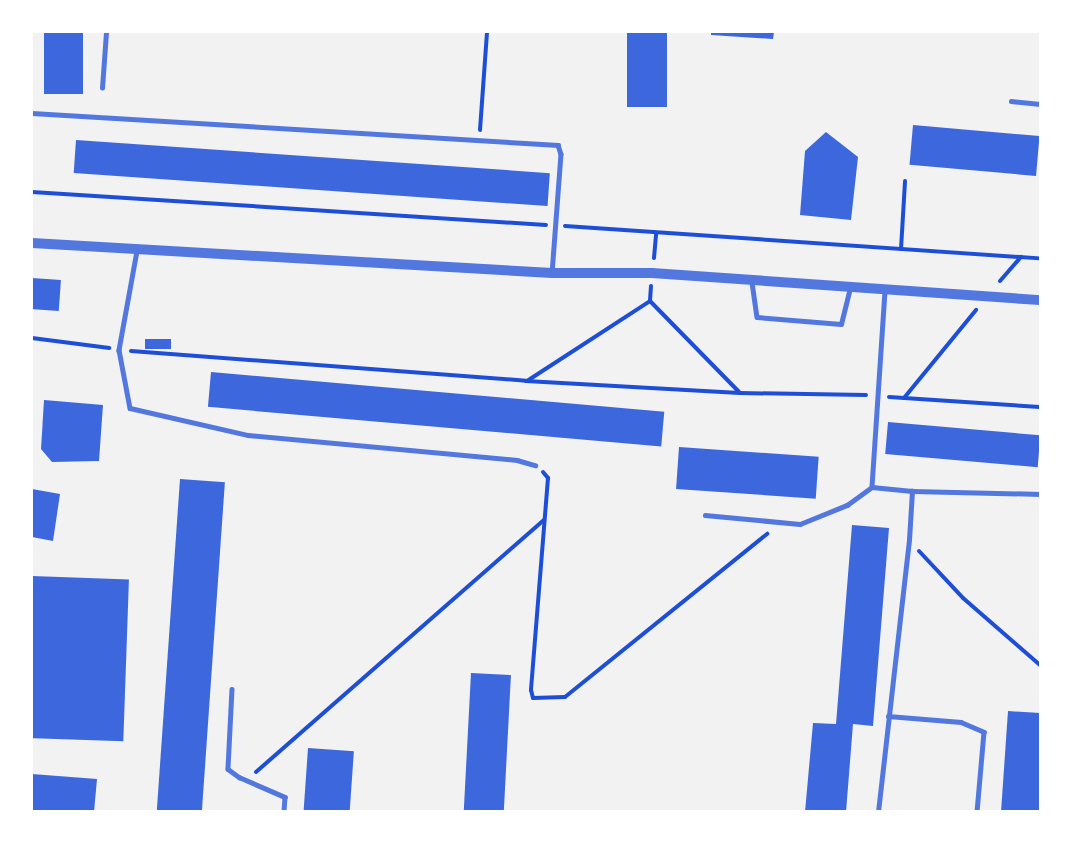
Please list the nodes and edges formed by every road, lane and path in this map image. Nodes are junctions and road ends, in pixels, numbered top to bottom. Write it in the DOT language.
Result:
graph roads {
  1 [pos="106,32"];
  2 [pos="487,32"];
  3 [pos="102,88"];
  4 [pos="1011,101"];
  5 [pos="1041,104"];
  6 [pos="32,113"];
  7 [pos="479,140"];
  8 [pos="906,180"];
  9 [pos="32,192"];
  10 [pos="556,226"];
  11 [pos="32,243"];
  12 [pos="138,248"];
  13 [pos="901,249"];
  14 [pos="1021,257"];
  15 [pos="1041,258"];
  16 [pos="552,273"];
  17 [pos="752,279"];
  18 [pos="850,286"];
  19 [pos="885,288"];
  20 [pos="988,296"];
  21 [pos="1041,300"];
  22 [pos="32,338"];
  23 [pos="118,350"];
  24 [pos="525,381"];
  25 [pos="740,393"];
  26 [pos="876,396"];
  27 [pos="904,398"];
  28 [pos="1041,407"];
  29 [pos="535,465"];
  30 [pos="872,487"];
  31 [pos="912,491"];
  32 [pos="1041,494"];
  33 [pos="705,515"];
  34 [pos="545,520"];
  35 [pos="782,522"];
  36 [pos="909,540"];
  37 [pos="1041,665"];
  38 [pos="232,689"];
  39 [pos="888,716"];
  40 [pos="247,780"];
  41 [pos="284,812"];
  42 [pos="878,812"];
  43 [pos="977,812"];
  1 -- 3 [label="lane"];
  2 -- 7 [label="path"];
  4 -- 5 [label="lane"];
  6 -- 7 [label="lane"];
  7 -- 10 [label="lane"];
  8 -- 13 [label="path"];
  9 -- 10 [label="path"];
  10 -- 13 [label="path"];
  10 -- 16 [label="lane"];
  11 -- 12 [label="street"];
  12 -- 16 [label="street"];
  12 -- 23 [label="lane"];
  13 -- 14 [label="path"];
  14 -- 15 [label="path"];
  14 -- 20 [label="path"];
  16 -- 17 [label="street"];
  17 -- 18 [label="street"];
  17 -- 18 [label="lane"];
  18 -- 19 [label="street"];
  19 -- 20 [label="street"];
  19 -- 26 [label="lane"];
  20 -- 21 [label="street"];
  20 -- 27 [label="path"];
  22 -- 23 [label="path"];
  23 -- 24 [label="path"];
  23 -- 29 [label="lane"];
  24 -- 25 [label="path"];
  24 -- 25 [label="path"];
  25 -- 26 [label="path"];
  26 -- 27 [label="path"];
  26 -- 30 [label="lane"];
  27 -- 28 [label="path"];
  29 -- 34 [label="path"];
  30 -- 31 [label="lane"];
  30 -- 35 [label="lane"];
  31 -- 32 [label="lane"];
  31 -- 36 [label="lane"];
  33 -- 35 [label="lane"];
  34 -- 35 [label="path"];
  34 -- 40 [label="path"];
  36 -- 37 [label="path"];
  36 -- 39 [label="lane"];
  38 -- 40 [label="lane"];
  39 -- 42 [label="lane"];
  39 -- 43 [label="lane"];
  40 -- 41 [label="lane"];
}
